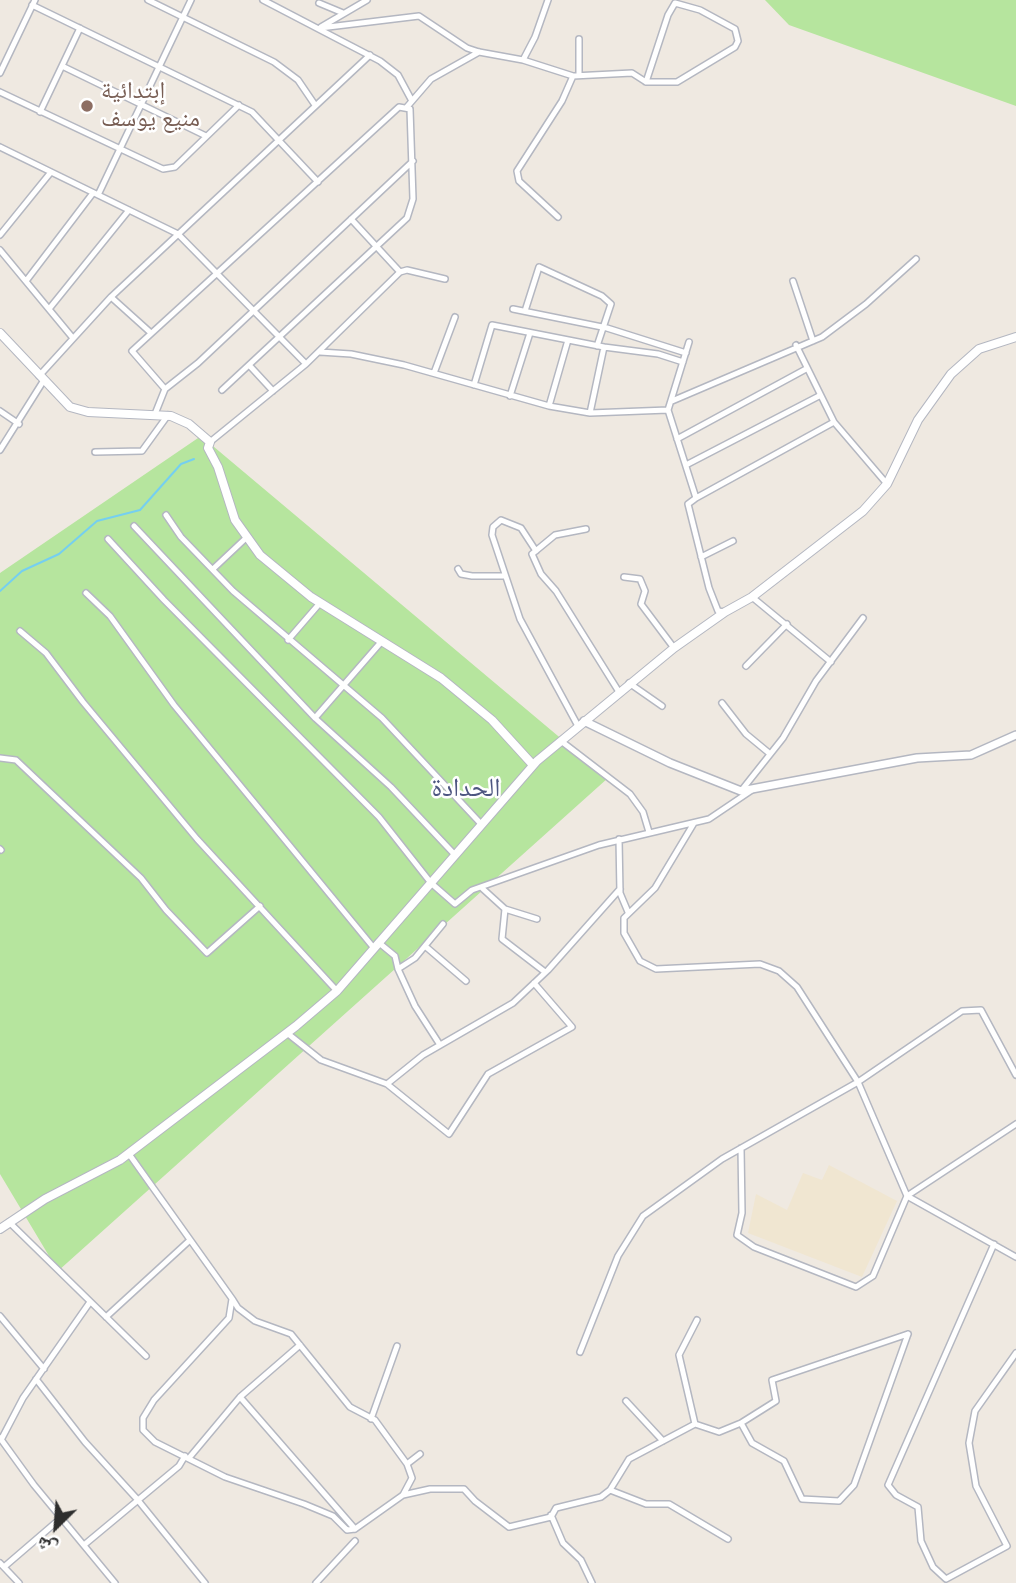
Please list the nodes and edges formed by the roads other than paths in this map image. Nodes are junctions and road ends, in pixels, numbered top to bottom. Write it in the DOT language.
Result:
graph roads {
  1 [pos="148,0"];
  2 [pos="191,0"];
  3 [pos="263,0"];
  4 [pos="367,0"];
  5 [pos="548,0"];
  6 [pos="34,2"];
  7 [pos="319,3"];
  8 [pos="343,13"];
  9 [pos="183,17"];
  10 [pos="80,28"];
  11 [pos="320,28"];
  12 [pos="579,39"];
  13 [pos="479,52"];
  14 [pos="370,55"];
  15 [pos="523,60"];
  16 [pos="62,66"];
  17 [pos="158,66"];
  18 [pos="0,73"];
  19 [pos="576,76"];
  20 [pos="646,82"];
  21 [pos="0,92"];
  22 [pos="412,101"];
  23 [pos="140,104"];
  24 [pos="239,105"];
  25 [pos="315,105"];
  26 [pos="406,108"];
  27 [pos="40,112"];
  28 [pos="206,136"];
  29 [pos="279,138"];
  30 [pos="0,147"];
  31 [pos="118,148"];
  32 [pos="413,161"];
  33 [pos="51,172"];
  34 [pos="318,182"];
  35 [pos="95,194"];
  36 [pos="129,210"];
  37 [pos="558,217"];
  38 [pos="351,219"];
  39 [pos="178,234"];
  40 [pos="0,235"];
  41 [pos="377,247"];
  42 [pos="0,250"];
  43 [pos="916,259"];
  44 [pos="400,272"];
  45 [pos="217,275"];
  46 [pos="445,279"];
  47 [pos="26,281"];
  48 [pos="793,281"];
  49 [pos="111,297"];
  50 [pos="49,309"];
  51 [pos="513,309"];
  52 [pos="253,311"];
  53 [pos="525,311"];
  54 [pos="455,317"];
  55 [pos="604,328"];
  56 [pos="0,333"];
  57 [pos="151,333"];
  58 [pos="530,333"];
  59 [pos="72,337"];
  60 [pos="279,337"];
  61 [pos="1016,337"];
  62 [pos="568,340"];
  63 [pos="813,341"];
  64 [pos="689,342"];
  65 [pos="796,345"];
  66 [pos="597,346"];
  67 [pos="604,347"];
  68 [pos="320,352"];
  69 [pos="685,353"];
  70 [pos="683,362"];
  71 [pos="306,364"];
  72 [pos="249,365"];
  73 [pos="806,369"];
  74 [pos="434,373"];
  75 [pos="41,378"];
  76 [pos="474,385"];
  77 [pos="165,389"];
  78 [pos="222,390"];
  79 [pos="273,391"];
  80 [pos="510,396"];
  81 [pos="819,396"];
  82 [pos="672,401"];
  83 [pos="548,406"];
  84 [pos="668,410"];
  85 [pos="0,411"];
  86 [pos="590,413"];
  87 [pos="155,414"];
  88 [pos="168,415"];
  89 [pos="834,422"];
  90 [pos="19,424"];
  91 [pos="677,439"];
  92 [pos="210,442"];
  93 [pos="0,450"];
  94 [pos="95,452"];
  95 [pos="686,465"];
  96 [pos="887,484"];
  97 [pos="696,498"];
  98 [pos="166,515"];
  99 [pos="134,526"];
  100 [pos="586,530"];
  101 [pos="246,538"];
  102 [pos="108,539"];
  103 [pos="733,541"];
  104 [pos="536,551"];
  105 [pos="701,557"];
  106 [pos="212,569"];
  107 [pos="458,569"];
  108 [pos="505,576"];
  109 [pos="624,577"];
  110 [pos="86,593"];
  111 [pos="752,597"];
  112 [pos="320,603"];
  113 [pos="725,612"];
  114 [pos="863,618"];
  115 [pos="787,625"];
  116 [pos="20,631"];
  117 [pos="288,640"];
  118 [pos="383,641"];
  119 [pos="674,648"];
  120 [pos="831,662"];
  121 [pos="746,666"];
  122 [pos="629,683"];
  123 [pos="345,686"];
  124 [pos="619,691"];
  125 [pos="722,704"];
  126 [pos="662,706"];
  127 [pos="315,718"];
  128 [pos="581,724"];
  129 [pos="1016,735"];
  130 [pos="561,741"];
  131 [pos="769,753"];
  132 [pos="0,758"];
  133 [pos="533,765"];
  134 [pos="754,789"];
  135 [pos="741,791"];
  136 [pos="694,823"];
  137 [pos="482,825"];
  138 [pos="649,832"];
  139 [pos="619,839"];
  140 [pos="455,855"];
  141 [pos="431,883"];
  142 [pos="483,889"];
  143 [pos="620,889"];
  144 [pos="260,906"];
  145 [pos="505,909"];
  146 [pos="628,912"];
  147 [pos="537,919"];
  148 [pos="443,924"];
  149 [pos="376,945"];
  150 [pos="425,946"];
  151 [pos="398,970"];
  152 [pos="545,972"];
  153 [pos="466,981"];
  154 [pos="534,983"];
  155 [pos="337,992"];
  156 [pos="287,1033"];
  157 [pos="440,1045"];
  158 [pos="1016,1075"];
  159 [pos="858,1082"];
  160 [pos="387,1084"];
  161 [pos="1016,1124"];
  162 [pos="741,1148"];
  163 [pos="129,1154"];
  164 [pos="907,1196"];
  165 [pos="3,1226"];
  166 [pos="190,1240"];
  167 [pos="993,1244"];
  168 [pos="1016,1257"];
  169 [pos="232,1299"];
  170 [pos="90,1302"];
  171 [pos="0,1316"];
  172 [pos="106,1317"];
  173 [pos="697,1320"];
  174 [pos="300,1345"];
  175 [pos="397,1346"];
  176 [pos="580,1352"];
  177 [pos="1016,1353"];
  178 [pos="146,1356"];
  179 [pos="44,1369"];
  180 [pos="36,1379"];
  181 [pos="240,1397"];
  182 [pos="626,1401"];
  183 [pos="371,1419"];
  184 [pos="741,1423"];
  185 [pos="695,1424"];
  186 [pos="1,1439"];
  187 [pos="663,1441"];
  188 [pos="420,1454"];
  189 [pos="187,1457"];
  190 [pos="407,1464"];
  191 [pos="610,1490"];
  192 [pos="403,1495"];
  193 [pos="137,1499"];
  194 [pos="551,1515"];
  195 [pos="61,1518"];
  196 [pos="355,1529"];
  197 [pos="728,1539"];
  198 [pos="355,1541"];
  199 [pos="84,1545"];
  200 [pos="2,1565"];
  201 [pos="320,1582"];
  202 [pos="19,1583"];
  203 [pos="115,1583"];
  204 [pos="205,1583"];
  205 [pos="592,1583"];
  1 -- 9 [label="street"];
  2 -- 9 [label="street"];
  3 -- 11 [label="street"];
  4 -- 8 [label="street"];
  5 -- 15 [label="street"];
  6 -- 10 [label="street"];
  6 -- 18 [label="street"];
  7 -- 8 [label="street"];
  8 -- 11 [label="street"];
  9 -- 17 [label="street"];
  9 -- 25 [label="street"];
  10 -- 16 [label="street"];
  10 -- 17 [label="street"];
  11 -- 13 [label="street"];
  11 -- 14 [label="street"];
  12 -- 19 [label="street"];
  13 -- 15 [label="street"];
  13 -- 22 [label="street"];
  14 -- 22 [label="street"];
  14 -- 25 [label="street"];
  15 -- 19 [label="street"];
  16 -- 23 [label="street"];
  16 -- 27 [label="street"];
  17 -- 23 [label="street"];
  17 -- 24 [label="street"];
  19 -- 20 [label="street"];
  19 -- 37 [label="street"];
  20 -- 20 [label="street"];
  21 -- 27 [label="street"];
  22 -- 26 [label="street"];
  23 -- 28 [label="street"];
  23 -- 31 [label="street"];
  24 -- 28 [label="street"];
  24 -- 29 [label="street"];
  25 -- 29 [label="street"];
  26 -- 32 [label="street"];
  26 -- 34 [label="street"];
  27 -- 31 [label="street"];
  28 -- 31 [label="street"];
  29 -- 34 [label="street"];
  29 -- 39 [label="street"];
  30 -- 33 [label="street"];
  31 -- 35 [label="street"];
  32 -- 38 [label="street"];
  32 -- 41 [label="street"];
  33 -- 35 [label="street"];
  33 -- 40 [label="street"];
  34 -- 45 [label="street"];
  35 -- 36 [label="street"];
  35 -- 47 [label="street"];
  36 -- 39 [label="street"];
  36 -- 50 [label="street"];
  38 -- 41 [label="street"];
  38 -- 52 [label="street"];
  39 -- 45 [label="street"];
  39 -- 49 [label="street"];
  41 -- 44 [label="street"];
  41 -- 60 [label="street"];
  42 -- 47 [label="street"];
  43 -- 63 [label="street"];
  44 -- 46 [label="street"];
  44 -- 68 [label="street"];
  45 -- 52 [label="street"];
  45 -- 57 [label="street"];
  47 -- 50 [label="street"];
  48 -- 63 [label="street"];
  49 -- 57 [label="street"];
  49 -- 59 [label="street"];
  50 -- 59 [label="street"];
  51 -- 53 [label="street"];
  52 -- 60 [label="street"];
  52 -- 77 [label="street"];
  53 -- 55 [label="street"];
  53 -- 55 [label="street"];
  54 -- 74 [label="street"];
  55 -- 66 [label="street"];
  55 -- 69 [label="street"];
  56 -- 75 [label="main road"];
  57 -- 77 [label="street"];
  58 -- 62 [label="street"];
  58 -- 76 [label="street"];
  58 -- 80 [label="street"];
  59 -- 75 [label="street"];
  60 -- 71 [label="street"];
  60 -- 72 [label="street"];
  61 -- 96 [label="main road"];
  62 -- 66 [label="street"];
  62 -- 83 [label="street"];
  63 -- 65 [label="street"];
  64 -- 69 [label="street"];
  65 -- 73 [label="street"];
  65 -- 82 [label="street"];
  66 -- 67 [label="street"];
  67 -- 70 [label="street"];
  67 -- 86 [label="street"];
  68 -- 71 [label="street"];
  68 -- 74 [label="street"];
  69 -- 70 [label="street"];
  70 -- 82 [label="street"];
  71 -- 79 [label="street"];
  72 -- 78 [label="street"];
  72 -- 79 [label="street"];
  73 -- 81 [label="street"];
  73 -- 91 [label="street"];
  74 -- 76 [label="street"];
  75 -- 87 [label="main road"];
  75 -- 90 [label="street"];
  76 -- 80 [label="street"];
  77 -- 87 [label="street"];
  79 -- 92 [label="street"];
  80 -- 83 [label="street"];
  81 -- 89 [label="street"];
  81 -- 95 [label="street"];
  82 -- 84 [label="street"];
  83 -- 86 [label="street"];
  84 -- 86 [label="street"];
  84 -- 91 [label="street"];
  85 -- 90 [label="street"];
  87 -- 88 [label="main road"];
  88 -- 92 [label="main road"];
  88 -- 94 [label="street"];
  89 -- 96 [label="street"];
  89 -- 97 [label="street"];
  90 -- 93 [label="street"];
  91 -- 95 [label="street"];
  92 -- 101 [label="main road"];
  95 -- 97 [label="street"];
  96 -- 111 [label="main road"];
  97 -- 105 [label="street"];
  98 -- 106 [label="street"];
  99 -- 127 [label="street"];
  100 -- 104 [label="street"];
  101 -- 106 [label="street"];
  101 -- 112 [label="main road"];
  102 -- 141 [label="street"];
  103 -- 105 [label="street"];
  104 -- 108 [label="street"];
  104 -- 124 [label="street"];
  105 -- 113 [label="street"];
  106 -- 117 [label="street"];
  107 -- 108 [label="street"];
  108 -- 128 [label="street"];
  109 -- 119 [label="street"];
  110 -- 149 [label="street"];
  111 -- 113 [label="main road"];
  111 -- 115 [label="street"];
  112 -- 117 [label="street"];
  112 -- 118 [label="main road"];
  113 -- 119 [label="main road"];
  114 -- 120 [label="street"];
  115 -- 120 [label="street"];
  115 -- 121 [label="street"];
  116 -- 144 [label="street"];
  117 -- 123 [label="street"];
  118 -- 123 [label="street"];
  118 -- 133 [label="main road"];
  119 -- 122 [label="main road"];
  120 -- 131 [label="street"];
  122 -- 124 [label="main road"];
  122 -- 126 [label="street"];
  123 -- 127 [label="street"];
  123 -- 137 [label="street"];
  124 -- 128 [label="main road"];
  125 -- 131 [label="street"];
  127 -- 140 [label="street"];
  128 -- 130 [label="main road"];
  128 -- 135 [label="street"];
  129 -- 134 [label="street"];
  130 -- 133 [label="main road"];
  130 -- 138 [label="street"];
  131 -- 135 [label="street"];
  132 -- 144 [label="street"];
  133 -- 137 [label="main road"];
  134 -- 135 [label="street"];
  134 -- 136 [label="street"];
  136 -- 138 [label="street"];
  136 -- 146 [label="street"];
  137 -- 140 [label="main road"];
  138 -- 139 [label="street"];
  139 -- 142 [label="street"];
  139 -- 143 [label="street"];
  140 -- 141 [label="main road"];
  141 -- 142 [label="street"];
  141 -- 149 [label="main road"];
  142 -- 145 [label="street"];
  143 -- 146 [label="street"];
  143 -- 152 [label="street"];
  144 -- 155 [label="street"];
  145 -- 147 [label="street"];
  145 -- 152 [label="street"];
  146 -- 159 [label="street"];
  148 -- 150 [label="street"];
  149 -- 151 [label="street"];
  149 -- 155 [label="main road"];
  150 -- 151 [label="street"];
  150 -- 153 [label="street"];
  151 -- 157 [label="street"];
  152 -- 154 [label="street"];
  154 -- 157 [label="street"];
  154 -- 160 [label="street"];
  155 -- 156 [label="main road"];
  156 -- 160 [label="street"];
  156 -- 163 [label="main road"];
  157 -- 160 [label="street"];
  158 -- 159 [label="street"];
  159 -- 162 [label="street"];
  159 -- 164 [label="street"];
  161 -- 164 [label="street"];
  162 -- 164 [label="street"];
  162 -- 176 [label="street"];
  163 -- 165 [label="main road"];
  163 -- 166 [label="street"];
  164 -- 167 [label="street"];
  165 -- 170 [label="street"];
  166 -- 169 [label="street"];
  166 -- 172 [label="street"];
  167 -- 168 [label="street"];
  167 -- 177 [label="street"];
  169 -- 174 [label="street"];
  169 -- 189 [label="street"];
  170 -- 172 [label="street"];
  170 -- 179 [label="street"];
  171 -- 179 [label="street"];
  172 -- 178 [label="street"];
  173 -- 185 [label="street"];
  174 -- 181 [label="street"];
  174 -- 183 [label="street"];
  175 -- 183 [label="street"];
  179 -- 180 [label="street"];
  180 -- 186 [label="street"];
  180 -- 193 [label="street"];
  181 -- 189 [label="street"];
  181 -- 196 [label="street"];
  182 -- 187 [label="street"];
  183 -- 190 [label="street"];
  184 -- 184 [label="street"];
  184 -- 185 [label="street"];
  185 -- 187 [label="street"];
  186 -- 195 [label="street"];
  187 -- 191 [label="street"];
  188 -- 190 [label="street"];
  189 -- 193 [label="street"];
  189 -- 196 [label="street"];
  190 -- 192 [label="street"];
  191 -- 194 [label="street"];
  191 -- 197 [label="street"];
  192 -- 194 [label="street"];
  192 -- 196 [label="street"];
  193 -- 199 [label="street"];
  193 -- 204 [label="street"];
  194 -- 205 [label="street"];
  195 -- 199 [label="street"];
  195 -- 200 [label="street"];
  198 -- 201 [label="street"];
  199 -- 203 [label="street"];
  200 -- 202 [label="street"];
}
